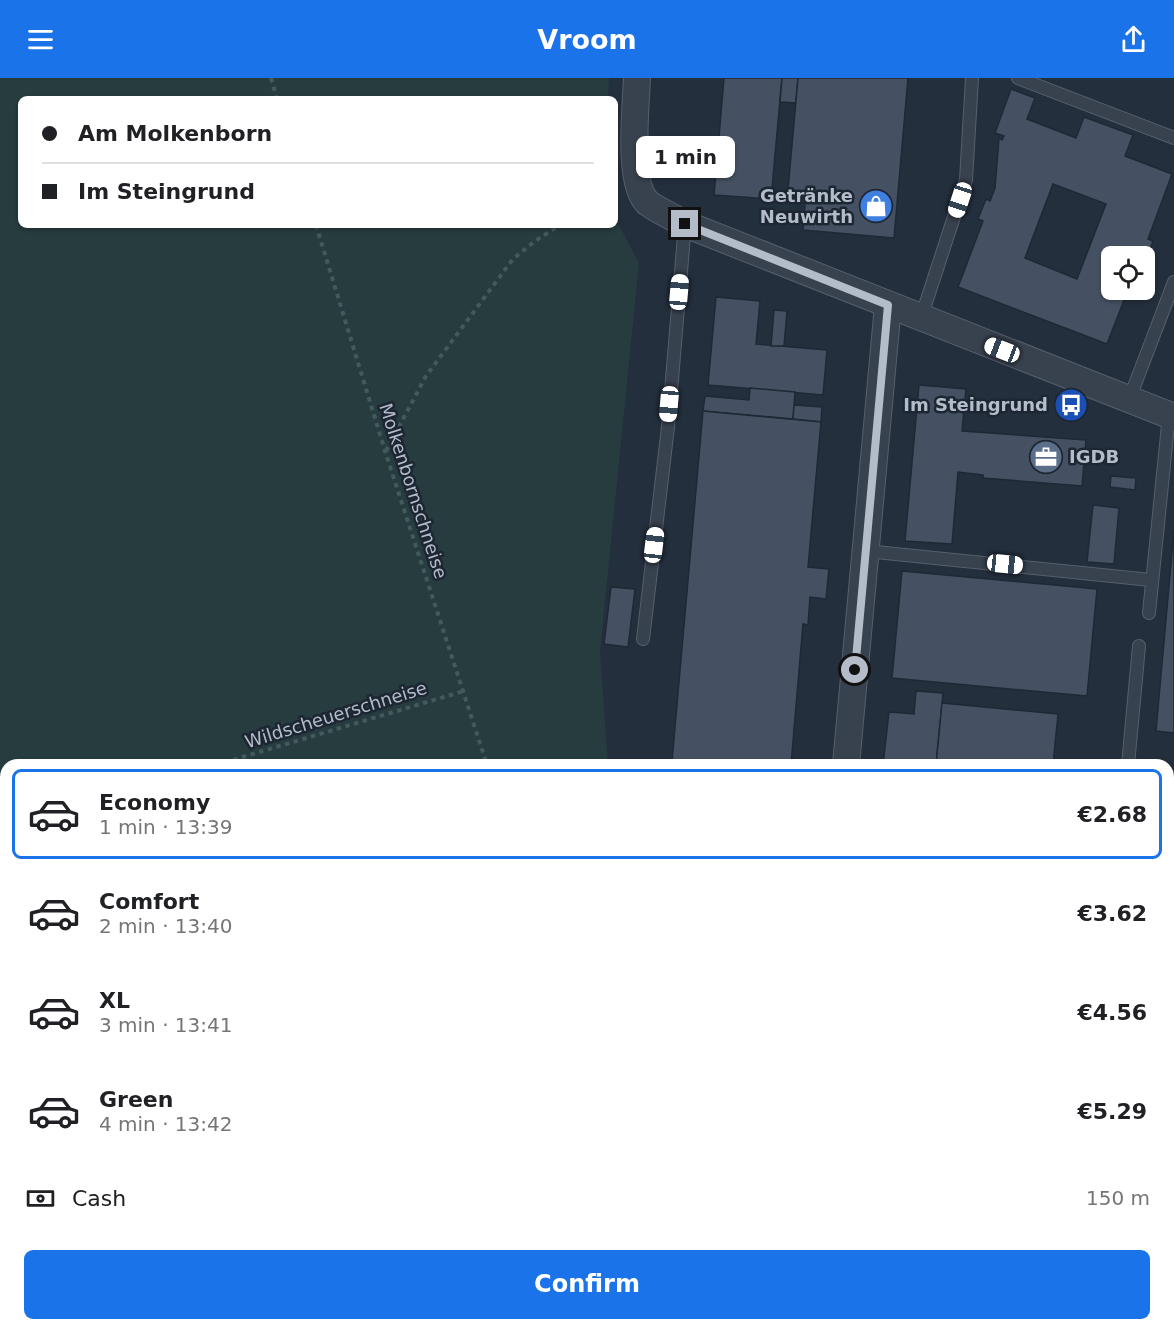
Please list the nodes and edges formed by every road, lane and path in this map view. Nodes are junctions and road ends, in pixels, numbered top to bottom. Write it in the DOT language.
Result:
graph roads {
  1 [pos="271,78"];
  2 [pos="637,78"];
  3 [pos="972,78"];
  4 [pos="1018,78"];
  5 [pos="276,96"];
  6 [pos="1174,138"];
  7 [pos="685,224"];
  8 [pos="317,228"];
  9 [pos="555,228"];
  10 [pos="1174,282"];
  11 [pos="888,305"];
  12 [pos="921,318"];
  13 [pos="1129,400"];
  14 [pos="1172,416"];
  15 [pos="385,452"];
  16 [pos="866,551"];
  17 [pos="1152,580"];
  18 [pos="1149,613"];
  19 [pos="643,639"];
  20 [pos="1139,646"];
  21 [pos="464,691"];
  22 [pos="236,759"];
  23 [pos="485,759"];
  24 [pos="847,759"];
  25 [pos="1129,759"];
  1 -- 5 [label="path"];
  2 -- 7 [label="street"];
  3 -- 12 [label="lane"];
  4 -- 6 [label="lane"];
  7 -- 11 [label="street"];
  7 -- 19 [label="lane"];
  8 -- 15 [label="path, Molkenbornschneise"];
  9 -- 15 [label="path"];
  10 -- 13 [label="lane"];
  11 -- 12 [label="street"];
  11 -- 16 [label="street"];
  12 -- 13 [label="street"];
  13 -- 14 [label="street"];
  14 -- 17 [label="lane"];
  15 -- 21 [label="path, Molkenbornschneise"];
  16 -- 17 [label="lane"];
  16 -- 24 [label="street"];
  17 -- 18 [label="lane"];
  20 -- 25 [label="lane"];
  21 -- 22 [label="path, Wildscheuerschneise"];
  21 -- 23 [label="path, Molkenbornschneise"];
}
